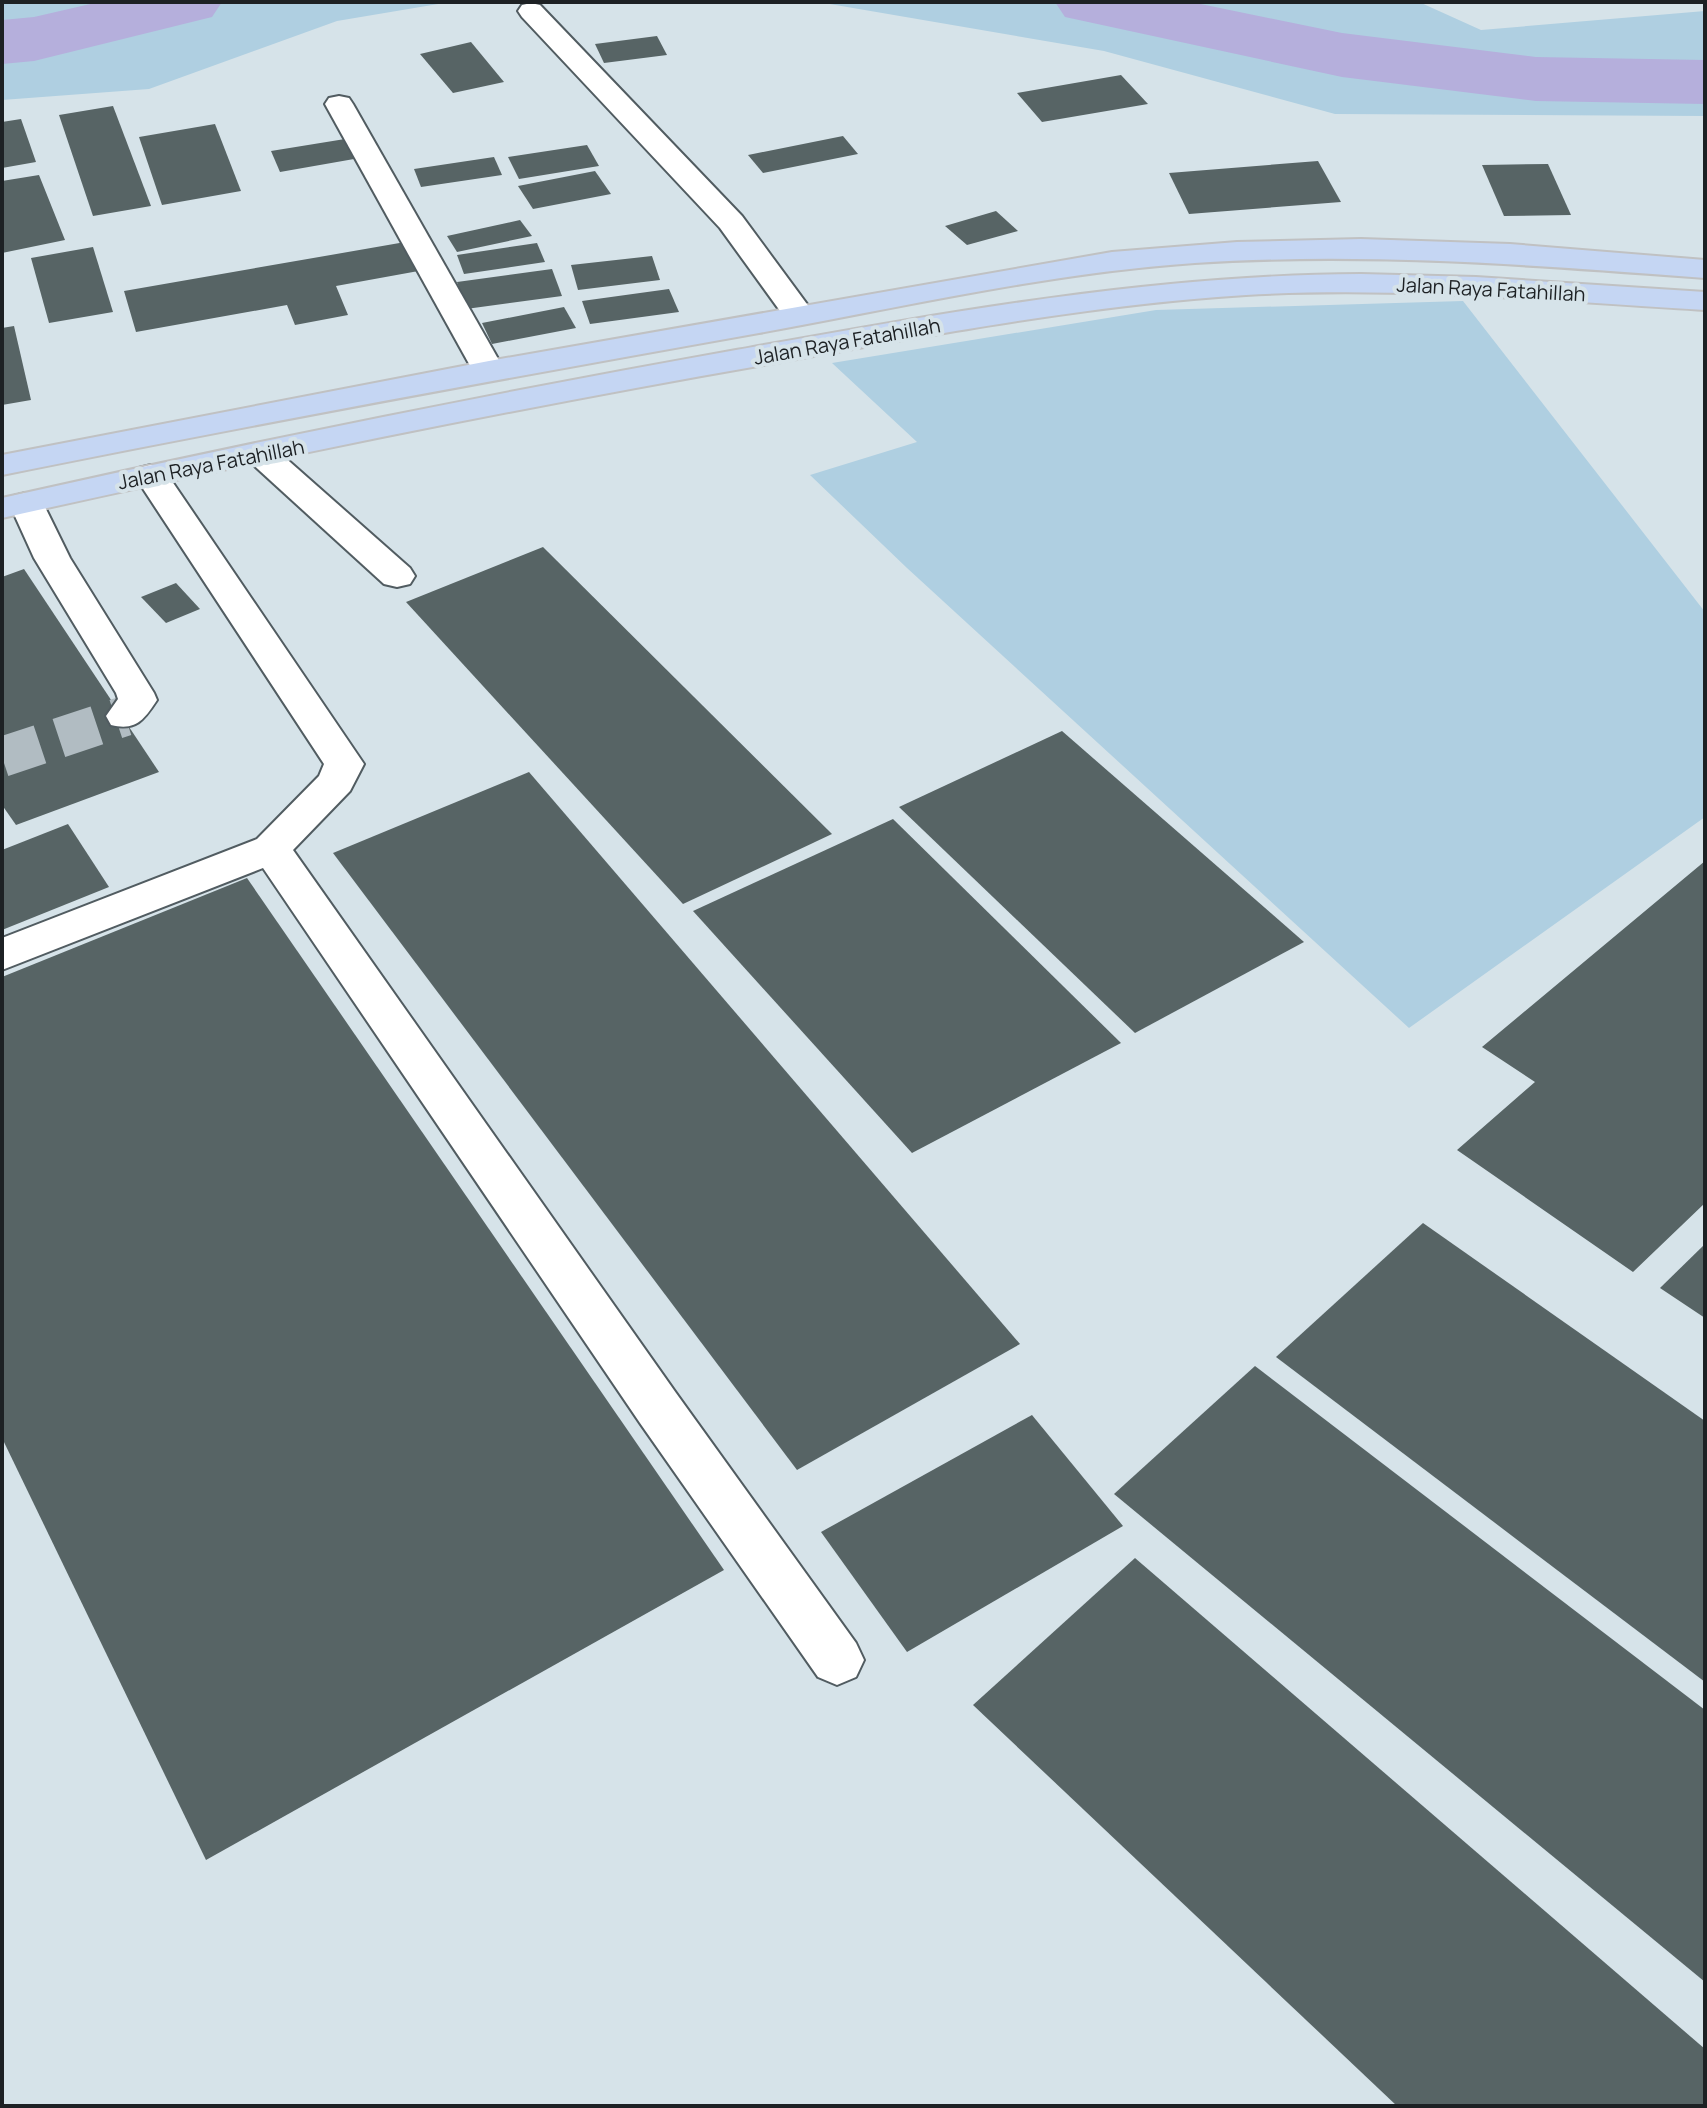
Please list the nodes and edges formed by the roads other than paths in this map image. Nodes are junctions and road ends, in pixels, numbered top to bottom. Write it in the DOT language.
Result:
graph roads {
  1 [pos="531,11"];
  2 [pos="339,104"];
  3 [pos="1705,269"];
  4 [pos="1705,301"];
  5 [pos="799,315"];
  6 [pos="489,371"];
  7 [pos="261,454"];
  8 [pos="2,465"];
  9 [pos="151,475"];
  10 [pos="14,505"];
  11 [pos="397,576"];
  12 [pos="125,716"];
  13 [pos="271,849"];
  14 [pos="2,955"];
  15 [pos="837,1660"];
  1 -- 5 [label="street"];
  2 -- 6 [label="street"];
  3 -- 5 [label="highway, Jalan Raya Fatahillah"];
  4 -- 7 [label="highway, Jalan Raya Fatahillah"];
  5 -- 6 [label="highway, Jalan Raya Fatahillah"];
  6 -- 8 [label="highway, Jalan Raya Fatahillah"];
  7 -- 9 [label="highway, Jalan Raya Fatahillah"];
  7 -- 11 [label="street"];
  9 -- 10 [label="highway, Jalan Raya Fatahillah"];
  9 -- 13 [label="street"];
  10 -- 12 [label="street"];
  13 -- 14 [label="street"];
  13 -- 15 [label="street"];
}
